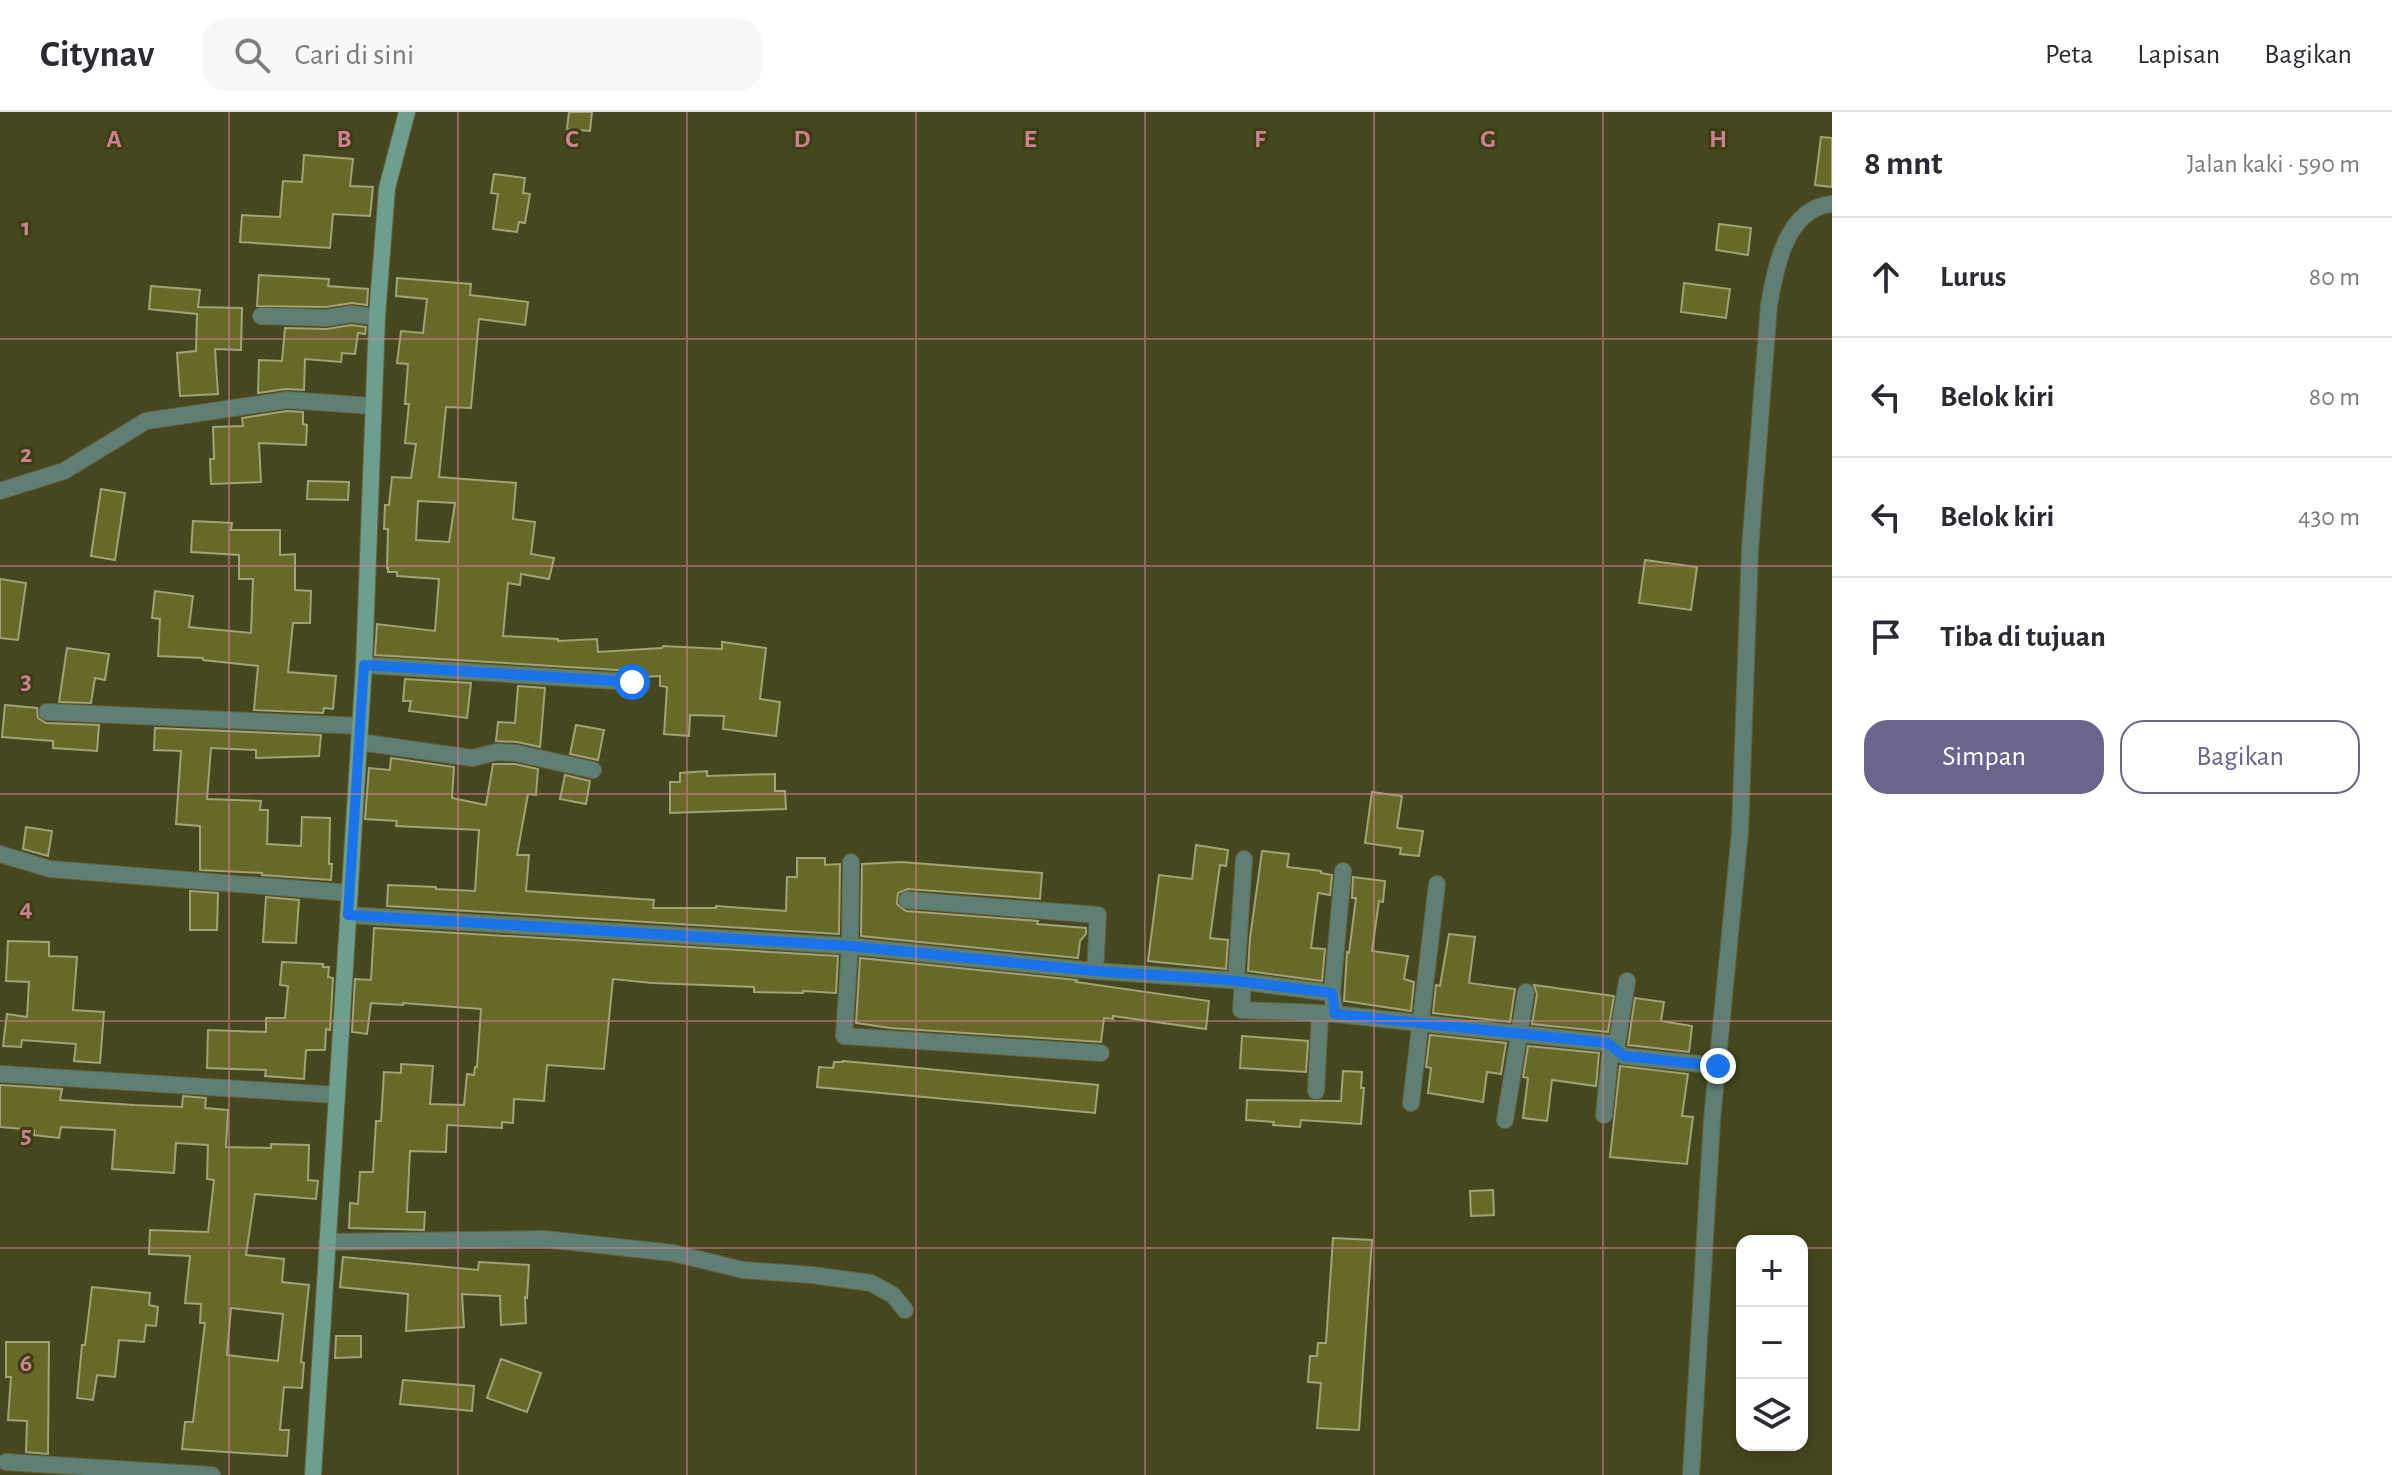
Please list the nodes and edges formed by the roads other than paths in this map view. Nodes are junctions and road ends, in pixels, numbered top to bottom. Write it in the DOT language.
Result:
graph roads {
  1 [pos="407,112"];
  2 [pos="1832,204"];
  3 [pos="261,316"];
  4 [pos="377,317"];
  5 [pos="373,406"];
  6 [pos="0,491"];
  7 [pos="364,665"];
  8 [pos="632,682"];
  9 [pos="47,712"];
  10 [pos="360,734"];
  11 [pos="593,770"];
  12 [pos="0,854"];
  13 [pos="1244,859"];
  14 [pos="851,862"];
  15 [pos="1343,871"];
  16 [pos="1437,884"];
  17 [pos="350,893"];
  18 [pos="907,900"];
  19 [pos="348,915"];
  20 [pos="850,946"];
  21 [pos="1095,971"];
  22 [pos="1240,981"];
  23 [pos="1627,981"];
  24 [pos="1526,992"];
  25 [pos="1332,993"];
  26 [pos="1328,1014"];
  27 [pos="1420,1023"];
  28 [pos="1519,1034"];
  29 [pos="1614,1048"];
  30 [pos="1101,1053"];
  31 [pos="1718,1066"];
  32 [pos="0,1074"];
  33 [pos="1316,1091"];
  34 [pos="337,1095"];
  35 [pos="1411,1103"];
  36 [pos="1604,1115"];
  37 [pos="1505,1120"];
  38 [pos="327,1242"];
  39 [pos="905,1310"];
  40 [pos="6,1462"];
  41 [pos="212,1475"];
  42 [pos="313,1475"];
  43 [pos="1691,1475"];
  1 -- 4 [label="street"];
  2 -- 31 [label="street"];
  3 -- 4 [label="street"];
  4 -- 5 [label="street"];
  5 -- 6 [label="street"];
  5 -- 7 [label="street"];
  7 -- 8 [label="street"];
  7 -- 10 [label="street"];
  9 -- 10 [label="street"];
  10 -- 11 [label="street"];
  10 -- 17 [label="street"];
  12 -- 17 [label="street"];
  13 -- 22 [label="street"];
  14 -- 20 [label="street"];
  15 -- 25 [label="street"];
  16 -- 27 [label="street"];
  17 -- 19 [label="street"];
  18 -- 21 [label="street"];
  19 -- 20 [label="street"];
  19 -- 34 [label="street"];
  20 -- 21 [label="street"];
  20 -- 30 [label="street"];
  21 -- 22 [label="street"];
  22 -- 25 [label="street"];
  22 -- 26 [label="street"];
  23 -- 29 [label="street"];
  24 -- 28 [label="street"];
  25 -- 26 [label="street"];
  26 -- 27 [label="street"];
  26 -- 33 [label="street"];
  27 -- 28 [label="street"];
  27 -- 35 [label="street"];
  28 -- 29 [label="street"];
  28 -- 37 [label="street"];
  29 -- 31 [label="street"];
  29 -- 36 [label="street"];
  31 -- 43 [label="street"];
  32 -- 34 [label="street"];
  34 -- 38 [label="street"];
  38 -- 39 [label="street"];
  38 -- 42 [label="street"];
  40 -- 41 [label="street"];
}
